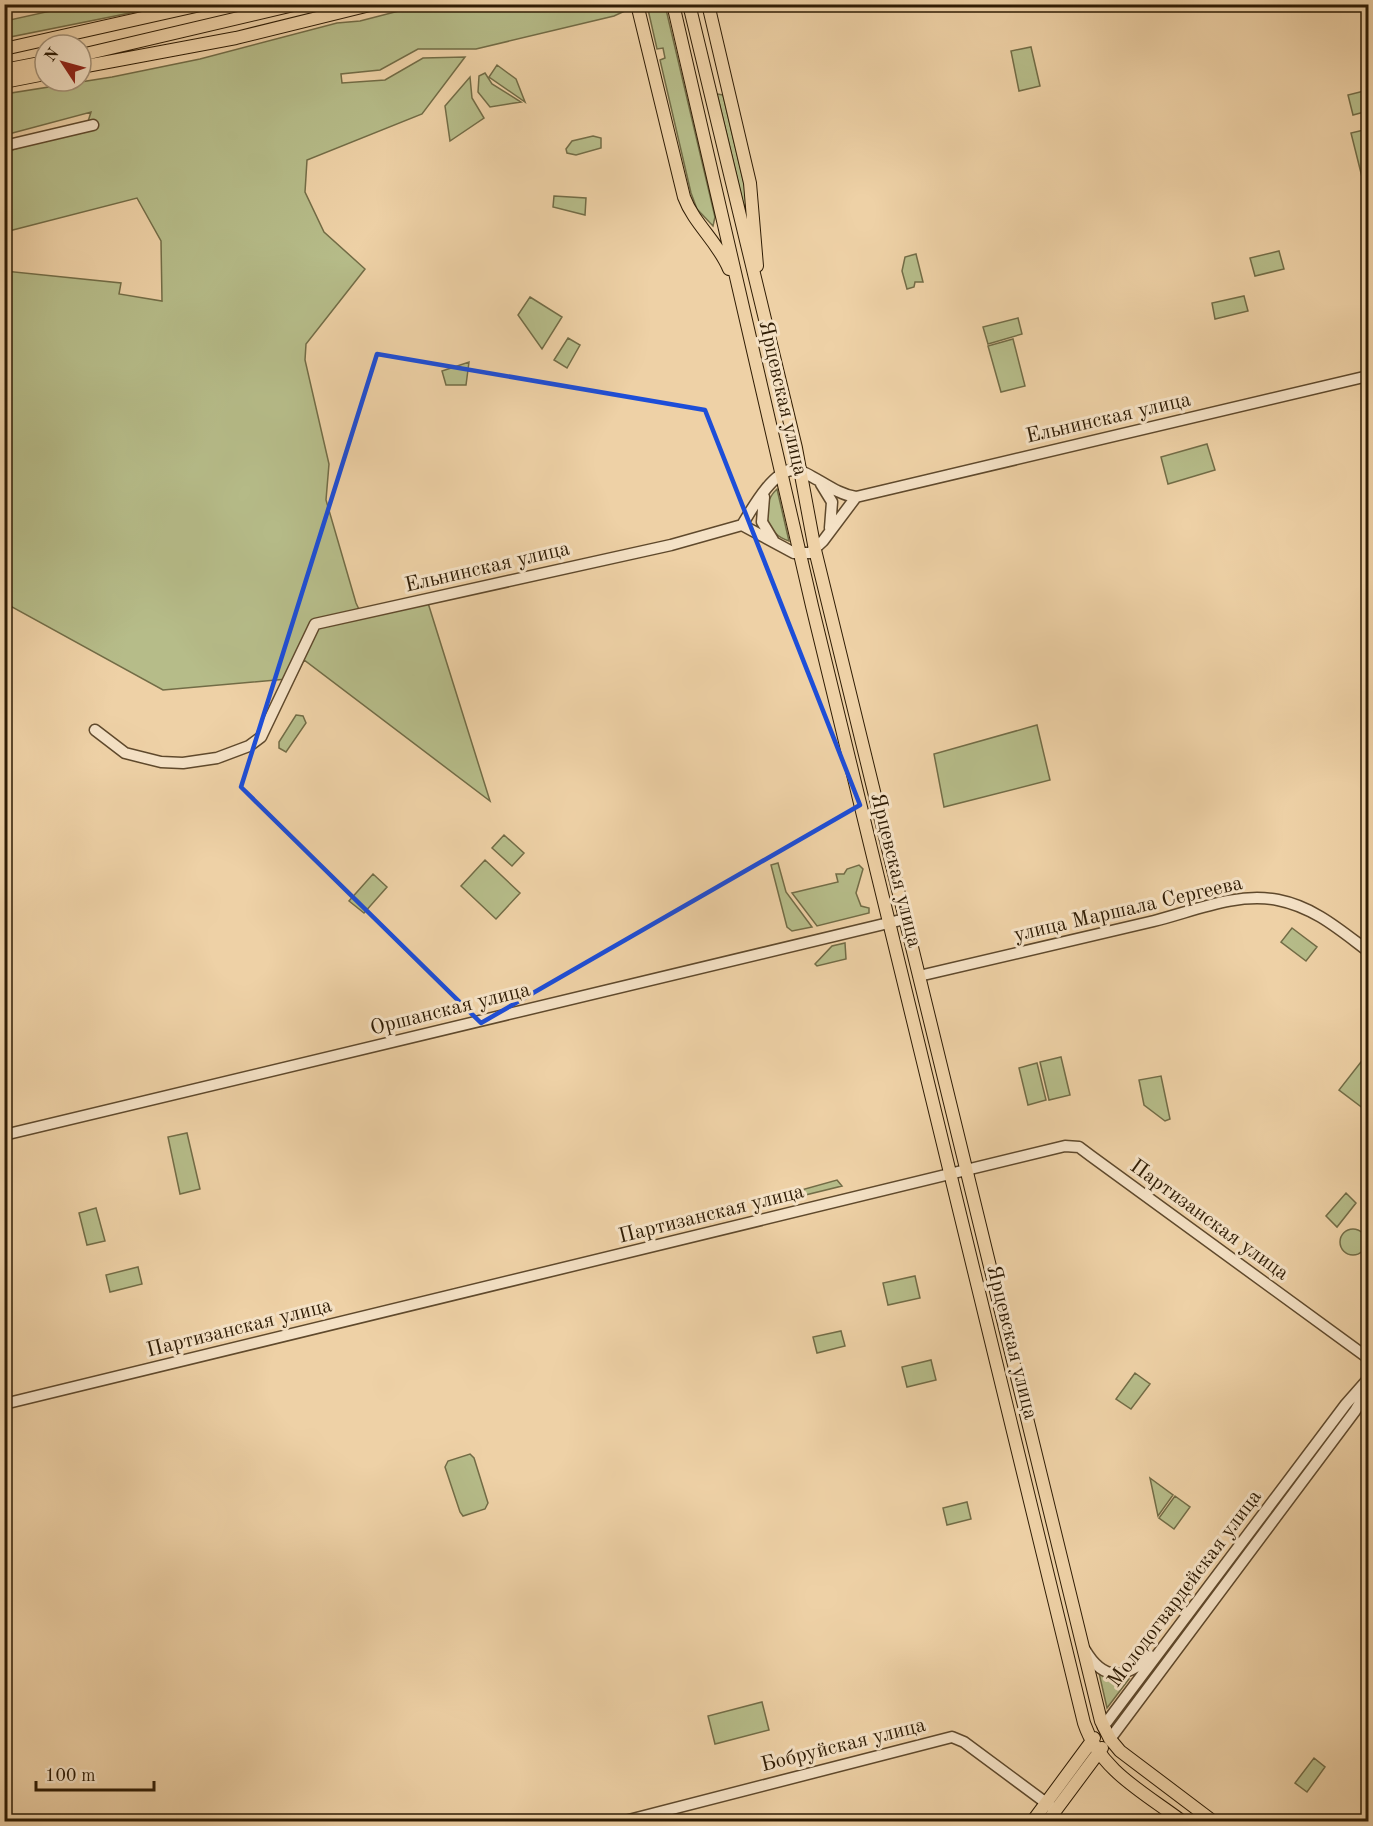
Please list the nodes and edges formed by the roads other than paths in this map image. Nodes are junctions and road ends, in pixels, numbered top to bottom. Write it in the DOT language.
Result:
graph roads {
  1 [pos="205,4"];
  2 [pos="298,4"];
  3 [pos="374,4"];
  4 [pos="637,4"];
  5 [pos="673,4"];
  6 [pos="689,4"];
  7 [pos="709,7"];
  8 [pos="170,35"];
  9 [pos="237,38"];
  10 [pos="4,49"];
  11 [pos="93,52"];
  12 [pos="33,64"];
  13 [pos="93,66"];
  14 [pos="4,70"];
  15 [pos="33,76"];
  16 [pos="4,82"];
  17 [pos="93,125"];
  18 [pos="4,146"];
  19 [pos="741,298"];
  20 [pos="761,306"];
  21 [pos="1368,376"];
  22 [pos="779,377"];
  23 [pos="759,381"];
  24 [pos="801,471"];
  25 [pos="781,474"];
  26 [pos="818,481"];
  27 [pos="765,493"];
  28 [pos="856,497"];
  29 [pos="742,525"];
  30 [pos="829,531"];
  31 [pos="777,545"];
  32 [pos="815,550"];
  33 [pos="800,554"];
  34 [pos="95,730"];
  35 [pos="904,919"];
  36 [pos="890,922"];
  37 [pos="1368,951"];
  38 [pos="919,976"];
  39 [pos="4,1135"];
  40 [pos="966,1170"];
  41 [pos="951,1174"];
  42 [pos="1368,1358"];
  43 [pos="1368,1379"];
  44 [pos="1368,1389"];
  45 [pos="4,1404"];
  46 [pos="1164,1645"];
  47 [pos="1083,1646"];
  48 [pos="1103,1727"];
  49 [pos="1110,1739"];
  50 [pos="1094,1748"];
  51 [pos="1051,1806"];
  52 [pos="621,1821"];
  53 [pos="1032,1821"];
  54 [pos="1047,1821"];
  55 [pos="1183,1821"];
  56 [pos="1214,1821"];
  1 -- 10 [label="main road"];
  2 -- 8 [label="main road"];
  3 -- 9 [label="main road"];
  4 -- 19 [label="main road"];
  5 -- 19 [label="main road, Ярцевская улица"];
  6 -- 20 [label="main road, Ярцевская улица"];
  7 -- 20 [label="main road"];
  8 -- 9 [label="main road"];
  8 -- 11 [label="main road"];
  9 -- 13 [label="main road"];
  12 -- 14 [label="main road"];
  15 -- 16 [label="main road"];
  17 -- 18 [label="street"];
  19 -- 23 [label="main road, Ярцевская улица"];
  20 -- 22 [label="main road, Ярцевская улица"];
  21 -- 28 [label="street, Ельнинская улица"];
  22 -- 23 [label="main road"];
  22 -- 24 [label="main road, Ярцевская улица"];
  23 -- 25 [label="main road, Ярцевская улица"];
  24 -- 25 [label="street"];
  24 -- 26 [label="street"];
  24 -- 32 [label="main road, Ярцевская улица"];
  25 -- 27 [label="street"];
  25 -- 33 [label="main road, Ярцевская улица"];
  26 -- 28 [label="street"];
  26 -- 30 [label="street"];
  27 -- 29 [label="street"];
  27 -- 31 [label="street"];
  28 -- 30 [label="street"];
  29 -- 31 [label="street"];
  29 -- 34 [label="street, Ельнинская улица"];
  30 -- 32 [label="street"];
  31 -- 33 [label="street"];
  32 -- 33 [label="street"];
  32 -- 35 [label="main road, Ярцевская улица"];
  33 -- 36 [label="main road, Ярцевская улица"];
  35 -- 36 [label="street, Оршанская улица"];
  35 -- 38 [label="main road, Ярцевская улица"];
  36 -- 39 [label="street, Оршанская улица"];
  36 -- 41 [label="main road, Ярцевская улица"];
  37 -- 38 [label="street, улица Маршала Сергеева"];
  38 -- 40 [label="main road, Ярцевская улица"];
  40 -- 41 [label="street, Партизанская улица"];
  40 -- 42 [label="street, Партизанская улица"];
  40 -- 47 [label="main road, Ярцевская улица"];
  41 -- 45 [label="street, Партизанская улица"];
  41 -- 50 [label="main road, Ярцевская улица"];
  43 -- 46 [label="street, Молодогвардейская улица"];
  44 -- 49 [label="street, Молодогвардейская улица"];
  46 -- 47 [label="street"];
  46 -- 48 [label="street, Молодогвардейская улица"];
  47 -- 48 [label="main road, Ярцевская улица"];
  48 -- 49 [label="main road, Ярцевская улица"];
  48 -- 50 [label="main road, Молодогвардейская улица"];
  49 -- 50 [label="main road, Молодогвардейская улица"];
  49 -- 56 [label="main road, Ярцевская улица"];
  50 -- 51 [label="main road, Молодогвардейская улица"];
  50 -- 55 [label="main road"];
  51 -- 52 [label="street, Бобруйская улица"];
  51 -- 53 [label="main road, Молодогвардейская улица"];
  51 -- 54 [label="main road, Молодогвардейская улица"];
}
